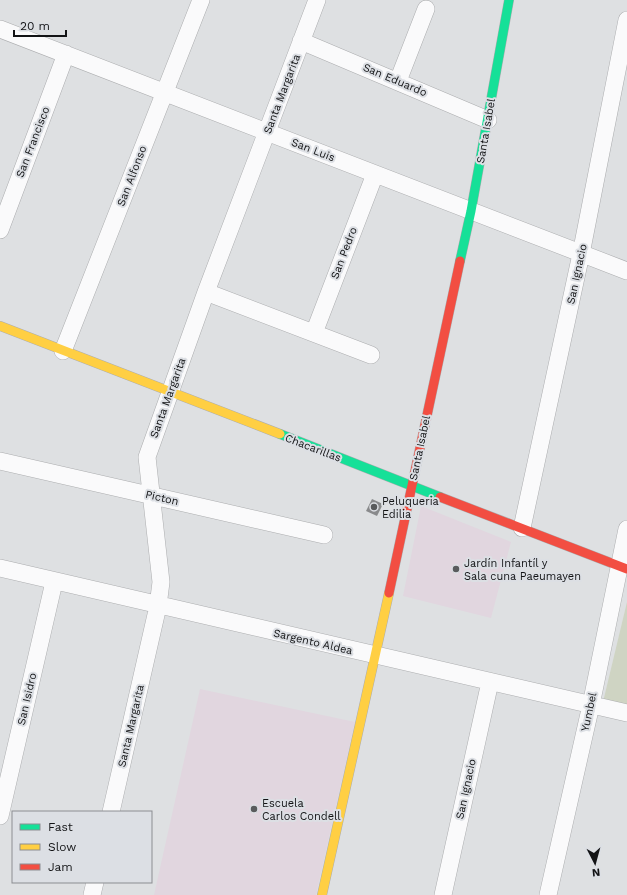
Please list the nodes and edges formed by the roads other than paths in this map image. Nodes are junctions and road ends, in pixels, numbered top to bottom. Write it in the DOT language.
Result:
graph roads {
  1 [pos="201,0"];
  2 [pos="317,0"];
  3 [pos="509,0"];
  4 [pos="426,9"];
  5 [pos="627,20"];
  6 [pos="0,29"];
  7 [pos="301,41"];
  8 [pos="66,54"];
  9 [pos="398,82"];
  10 [pos="165,93"];
  11 [pos="488,120"];
  12 [pos="267,132"];
  13 [pos="375,174"];
  14 [pos="471,211"];
  15 [pos="0,230"];
  16 [pos="581,254"];
  17 [pos="627,272"];
  18 [pos="206,292"];
  19 [pos="0,326"];
  20 [pos="314,333"];
  21 [pos="63,351"];
  22 [pos="371,355"];
  23 [pos="170,392"];
  24 [pos="0,461"];
  25 [pos="412,486"];
  26 [pos="152,496"];
  27 [pos="522,528"];
  28 [pos="627,529"];
  29 [pos="324,535"];
  30 [pos="623,567"];
  31 [pos="0,568"];
  32 [pos="54,582"];
  33 [pos="158,606"];
  34 [pos="376,656"];
  35 [pos="490,682"];
  36 [pos="591,705"];
  37 [pos="627,714"];
  38 [pos="111,811"];
  39 [pos="0,816"];
  40 [pos="95,883"];
  41 [pos="92,895"];
  42 [pos="322,895"];
  43 [pos="443,895"];
  44 [pos="548,895"];
  1 -- 10 [label="street, San Alfonso"];
  2 -- 7 [label="street, Santa Margarita"];
  3 -- 11 [label="street, Santa Isabel"];
  4 -- 9 [label="street"];
  5 -- 16 [label="street, San Ignacio"];
  6 -- 8 [label="street, San Luis"];
  7 -- 9 [label="street, San Eduardo"];
  7 -- 12 [label="street, Santa Margarita"];
  8 -- 10 [label="street, San Luis"];
  8 -- 15 [label="street, San Francisco"];
  9 -- 11 [label="street, San Eduardo"];
  10 -- 12 [label="street, San Luis"];
  10 -- 21 [label="street, San Alfonso"];
  11 -- 14 [label="street, Santa Isabel"];
  12 -- 13 [label="street, San Luis"];
  12 -- 18 [label="street, Santa Margarita"];
  13 -- 14 [label="street, San Luis"];
  13 -- 20 [label="street, San Pedro"];
  14 -- 16 [label="street, San Luis"];
  14 -- 25 [label="street, Santa Isabel"];
  16 -- 17 [label="street, San Luis"];
  16 -- 27 [label="street, San Ignacio"];
  18 -- 20 [label="street"];
  18 -- 23 [label="street, Santa Margarita"];
  19 -- 21 [label="street, Chacarillas"];
  20 -- 22 [label="street"];
  21 -- 23 [label="street, Chacarillas"];
  23 -- 25 [label="street, Chacarillas"];
  23 -- 26 [label="street, Santa Margarita"];
  24 -- 26 [label="street, Picton"];
  25 -- 27 [label="street, Chacarillas"];
  25 -- 34 [label="street, Santa Isabel"];
  26 -- 29 [label="street, Picton"];
  26 -- 33 [label="street, Santa Margarita"];
  27 -- 30 [label="street, Chacarillas"];
  28 -- 30 [label="street, Yumbel"];
  30 -- 36 [label="street, Yumbel"];
  31 -- 32 [label="street, Sargento Aldea"];
  32 -- 33 [label="street, Sargento Aldea"];
  32 -- 39 [label="street, San Isidro"];
  33 -- 34 [label="street, Sargento Aldea"];
  33 -- 38 [label="street, Santa Margarita"];
  34 -- 35 [label="street, Sargento Aldea"];
  34 -- 42 [label="street, Santa Isabel"];
  35 -- 36 [label="street, Sargento Aldea"];
  35 -- 43 [label="street, San Ignacio"];
  36 -- 37 [label="street, Sargento Aldea"];
  36 -- 44 [label="street, Yumbel"];
  40 -- 41 [label="street"];
}
